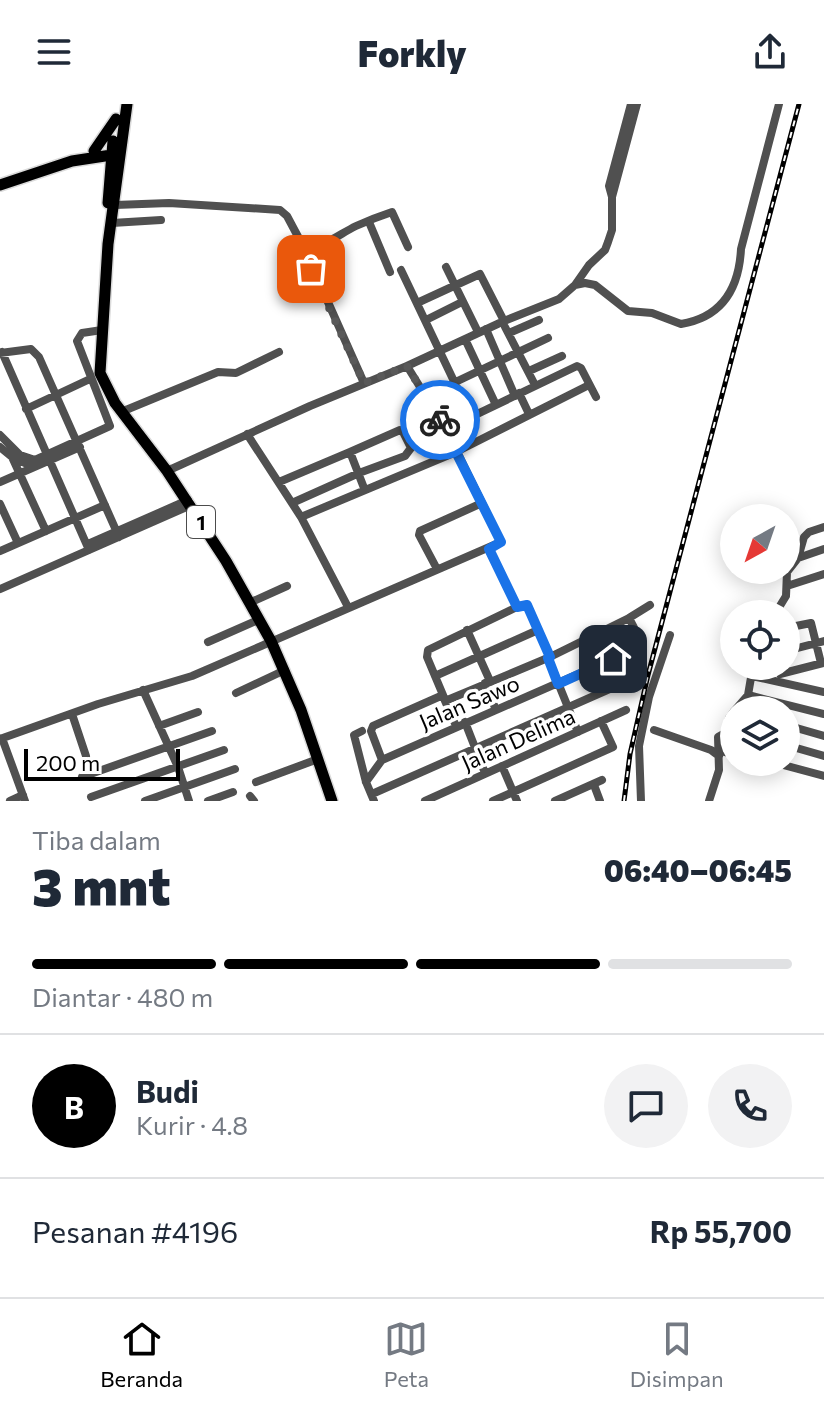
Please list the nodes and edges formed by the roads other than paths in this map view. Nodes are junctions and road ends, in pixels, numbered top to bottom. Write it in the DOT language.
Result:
graph roads {
  1 [pos="120,104"];
  2 [pos="127,104"];
  3 [pos="634,104"];
  4 [pos="779,104"];
  5 [pos="116,119"];
  6 [pos="114,153"];
  7 [pos="93,154"];
  8 [pos="1,183"];
  9 [pos="115,205"];
  10 [pos="161,220"];
  11 [pos="369,222"];
  12 [pos="112,223"];
  13 [pos="108,244"];
  14 [pos="303,246"];
  15 [pos="408,247"];
  16 [pos="446,267"];
  17 [pos="401,270"];
  18 [pos="390,272"];
  19 [pos="454,285"];
  20 [pos="575,285"];
  21 [pos="462,302"];
  22 [pos="417,303"];
  23 [pos="426,320"];
  24 [pos="539,320"];
  25 [pos="506,327"];
  26 [pos="102,330"];
  27 [pos="482,331"];
  28 [pos="548,338"];
  29 [pos="465,339"];
  30 [pos="440,349"];
  31 [pos="1,352"];
  32 [pos="279,352"];
  33 [pos="519,352"];
  34 [pos="562,356"];
  35 [pos="499,362"];
  36 [pos="407,366"];
  37 [pos="479,371"];
  38 [pos="529,371"];
  39 [pos="90,379"];
  40 [pos="364,383"];
  41 [pos="455,383"];
  42 [pos="535,385"];
  43 [pos="589,385"];
  44 [pos="57,394"];
  45 [pos="517,395"];
  46 [pos="426,396"];
  47 [pos="596,397"];
  48 [pos="496,405"];
  49 [pos="26,409"];
  50 [pos="121,412"];
  51 [pos="529,414"];
  52 [pos="471,417"];
  53 [pos="446,429"];
  54 [pos="247,434"];
  55 [pos="0,435"];
  56 [pos="79,444"];
  57 [pos="1,449"];
  58 [pos="350,452"];
  59 [pos="456,452"];
  60 [pos="12,457"];
  61 [pos="48,458"];
  62 [pos="34,467"];
  63 [pos="167,471"];
  64 [pos="20,473"];
  65 [pos="359,473"];
  66 [pos="0,482"];
  67 [pos="279,482"];
  68 [pos="364,488"];
  69 [pos="189,503"];
  70 [pos="292,503"];
  71 [pos="482,503"];
  72 [pos="0,504"];
  73 [pos="105,505"];
  74 [pos="301,517"];
  75 [pos="75,519"];
  76 [pos="824,527"];
  77 [pos="46,531"];
  78 [pos="118,535"];
  79 [pos="18,543"];
  80 [pos="88,548"];
  81 [pos="489,549"];
  82 [pos="824,549"];
  83 [pos="0,551"];
  84 [pos="800,551"];
  85 [pos="800,557"];
  86 [pos="437,569"];
  87 [pos="824,574"];
  88 [pos="2,584"];
  89 [pos="287,586"];
  90 [pos="787,586"];
  91 [pos="784,600"];
  92 [pos="249,603"];
  93 [pos="650,605"];
  94 [pos="348,607"];
  95 [pos="517,607"];
  96 [pos="629,618"];
  97 [pos="258,620"];
  98 [pos="800,624"];
  99 [pos="467,630"];
  100 [pos="538,630"];
  101 [pos="670,635"];
  102 [pos="271,641"];
  103 [pos="208,642"];
  104 [pos="820,642"];
  105 [pos="640,647"];
  106 [pos="800,647"];
  107 [pos="479,655"];
  108 [pos="549,657"];
  109 [pos="823,663"];
  110 [pos="800,669"];
  111 [pos="285,670"];
  112 [pos="435,676"];
  113 [pos="751,680"];
  114 [pos="790,680"];
  115 [pos="487,682"];
  116 [pos="558,684"];
  117 [pos="824,685"];
  118 [pos="801,686"];
  119 [pos="814,688"];
  120 [pos="146,689"];
  121 [pos="824,692"];
  122 [pos="236,693"];
  123 [pos="748,695"];
  124 [pos="752,696"];
  125 [pos="799,696"];
  126 [pos="444,698"];
  127 [pos="800,707"];
  128 [pos="568,708"];
  129 [pos="496,710"];
  130 [pos="626,710"];
  131 [pos="198,712"];
  132 [pos="72,714"];
  133 [pos="824,714"];
  134 [pos="601,721"];
  135 [pos="461,724"];
  136 [pos="158,726"];
  137 [pos="800,729"];
  138 [pos="654,730"];
  139 [pos="212,731"];
  140 [pos="362,731"];
  141 [pos="578,732"];
  142 [pos="821,735"];
  143 [pos="720,736"];
  144 [pos="1,739"];
  145 [pos="169,746"];
  146 [pos="476,748"];
  147 [pos="800,749"];
  148 [pos="224,750"];
  149 [pos="813,753"];
  150 [pos="86,756"];
  151 [pos="719,756"];
  152 [pos="824,756"];
  153 [pos="318,759"];
  154 [pos="382,760"];
  155 [pos="502,766"];
  156 [pos="178,767"];
  157 [pos="111,768"];
  158 [pos="235,769"];
  159 [pos="800,769"];
  160 [pos="485,773"];
  161 [pos="824,776"];
  162 [pos="82,777"];
  163 [pos="256,782"];
  164 [pos="366,782"];
  165 [pos="119,787"];
  166 [pos="184,787"];
  167 [pos="233,792"];
  168 [pos="91,797"];
  169 [pos="373,797"];
  170 [pos="515,797"];
  171 [pos="24,798"];
  172 [pos="10,801"];
  173 [pos="145,801"];
  174 [pos="189,801"];
  175 [pos="208,801"];
  176 [pos="332,801"];
  177 [pos="425,801"];
  178 [pos="493,801"];
  179 [pos="555,801"];
  180 [pos="600,801"];
  181 [pos="641,801"];
  182 [pos="709,801"];
  1 -- 5 [label="highway"];
  2 -- 6 [label="highway"];
  3 -- 20 [label="street"];
  4 -- 20 [label="street"];
  5 -- 6 [label="highway"];
  5 -- 7 [label="highway"];
  6 -- 7 [label="highway"];
  6 -- 7 [label="highway"];
  6 -- 9 [label="highway, 1"];
  6 -- 13 [label="highway, 1"];
  7 -- 8 [label="highway"];
  9 -- 12 [label="highway, 1"];
  9 -- 14 [label="street"];
  10 -- 12 [label="street"];
  11 -- 14 [label="street"];
  11 -- 15 [label="street"];
  11 -- 18 [label="street"];
  12 -- 13 [label="highway, 1"];
  13 -- 26 [label="highway, 1"];
  14 -- 40 [label="street"];
  16 -- 19 [label="street"];
  17 -- 22 [label="street"];
  19 -- 21 [label="street"];
  19 -- 22 [label="street"];
  19 -- 25 [label="street"];
  20 -- 25 [label="street"];
  21 -- 23 [label="street"];
  21 -- 27 [label="street"];
  22 -- 23 [label="street"];
  23 -- 30 [label="street"];
  24 -- 25 [label="street"];
  25 -- 27 [label="street"];
  25 -- 33 [label="street"];
  26 -- 39 [label="street"];
  26 -- 50 [label="highway, 1"];
  27 -- 29 [label="street"];
  27 -- 35 [label="street"];
  28 -- 33 [label="street"];
  29 -- 30 [label="street"];
  29 -- 37 [label="street"];
  30 -- 36 [label="street"];
  30 -- 41 [label="street"];
  31 -- 44 [label="street"];
  31 -- 49 [label="street"];
  32 -- 50 [label="street"];
  33 -- 35 [label="street"];
  33 -- 38 [label="street"];
  34 -- 38 [label="street"];
  35 -- 37 [label="street"];
  35 -- 45 [label="street"];
  36 -- 40 [label="street"];
  36 -- 46 [label="street"];
  37 -- 41 [label="street"];
  37 -- 48 [label="street"];
  38 -- 42 [label="street"];
  39 -- 44 [label="street"];
  39 -- 56 [label="street"];
  40 -- 54 [label="street"];
  41 -- 46 [label="street"];
  41 -- 52 [label="street"];
  42 -- 43 [label="street"];
  42 -- 45 [label="street"];
  43 -- 47 [label="street"];
  43 -- 51 [label="street"];
  44 -- 49 [label="street"];
  44 -- 56 [label="street"];
  45 -- 48 [label="street"];
  45 -- 51 [label="street"];
  46 -- 53 [label="street"];
  48 -- 52 [label="street"];
  49 -- 61 [label="street"];
  50 -- 63 [label="highway, 1"];
  51 -- 59 [label="street"];
  52 -- 53 [label="street"];
  53 -- 59 [label="street"];
  54 -- 63 [label="street"];
  54 -- 67 [label="street"];
  55 -- 61 [label="street"];
  56 -- 61 [label="street"];
  56 -- 73 [label="street"];
  57 -- 60 [label="street"];
  58 -- 65 [label="street"];
  58 -- 65 [label="street"];
  58 -- 67 [label="street"];
  59 -- 68 [label="street"];
  59 -- 71 [label="street"];
  60 -- 62 [label="street"];
  60 -- 64 [label="street"];
  61 -- 62 [label="street"];
  61 -- 75 [label="street"];
  62 -- 64 [label="street"];
  63 -- 69 [label="highway, 1"];
  64 -- 66 [label="street"];
  64 -- 77 [label="street"];
  65 -- 68 [label="street"];
  65 -- 70 [label="street"];
  67 -- 70 [label="street"];
  68 -- 74 [label="street"];
  69 -- 78 [label="street"];
  69 -- 92 [label="highway, 1"];
  70 -- 74 [label="street"];
  71 -- 81 [label="street"];
  71 -- 86 [label="street"];
  72 -- 79 [label="street"];
  73 -- 75 [label="street"];
  73 -- 78 [label="street"];
  74 -- 94 [label="street"];
  75 -- 77 [label="street"];
  75 -- 80 [label="street"];
  76 -- 84 [label="street"];
  77 -- 79 [label="street"];
  78 -- 80 [label="street"];
  79 -- 83 [label="street"];
  80 -- 88 [label="street"];
  81 -- 86 [label="street"];
  81 -- 95 [label="street"];
  82 -- 85 [label="street"];
  86 -- 94 [label="street"];
  87 -- 90 [label="street"];
  89 -- 92 [label="street"];
  90 -- 91 [label="street"];
  92 -- 97 [label="highway, 1"];
  93 -- 96 [label="street"];
  94 -- 102 [label="street"];
  95 -- 99 [label="street"];
  95 -- 100 [label="street"];
  96 -- 105 [label="street"];
  96 -- 108 [label="street"];
  97 -- 102 [label="highway, 1"];
  97 -- 103 [label="street"];
  98 -- 104 [label="street"];
  99 -- 107 [label="street"];
  99 -- 112 [label="street"];
  100 -- 107 [label="street"];
  100 -- 108 [label="street"];
  101 -- 181 [label="street"];
  102 -- 111 [label="highway, 1"];
  102 -- 120 [label="street"];
  104 -- 106 [label="street"];
  104 -- 109 [label="street"];
  105 -- 116 [label="street, Jalan Sawo"];
  105 -- 128 [label="street"];
  107 -- 112 [label="street"];
  107 -- 115 [label="street"];
  108 -- 115 [label="street"];
  108 -- 116 [label="street"];
  109 -- 110 [label="street"];
  111 -- 122 [label="street"];
  111 -- 153 [label="highway, 1"];
  112 -- 126 [label="street"];
  113 -- 123 [label="street"];
  114 -- 118 [label="street"];
  115 -- 126 [label="street"];
  115 -- 129 [label="street"];
  116 -- 128 [label="street"];
  116 -- 129 [label="street, Jalan Sawo"];
  117 -- 119 [label="street"];
  118 -- 119 [label="street"];
  118 -- 125 [label="street"];
  119 -- 121 [label="street"];
  120 -- 132 [label="street"];
  120 -- 136 [label="street"];
  123 -- 124 [label="street"];
  126 -- 135 [label="street"];
  126 -- 154 [label="street"];
  127 -- 133 [label="street"];
  128 -- 141 [label="street"];
  128 -- 146 [label="street"];
  129 -- 135 [label="street, Jalan Sawo"];
  130 -- 134 [label="street, Jalan Delima"];
  131 -- 136 [label="street"];
  132 -- 144 [label="street"];
  132 -- 150 [label="street"];
  134 -- 141 [label="street, Jalan Delima"];
  134 -- 170 [label="street"];
  135 -- 146 [label="street"];
  135 -- 154 [label="street, Jalan Sawo"];
  136 -- 145 [label="street"];
  137 -- 142 [label="street"];
  138 -- 151 [label="street"];
  139 -- 145 [label="street"];
  140 -- 164 [label="street"];
  141 -- 155 [label="street, Jalan Delima"];
  142 -- 149 [label="street"];
  143 -- 151 [label="street"];
  144 -- 171 [label="street"];
  145 -- 156 [label="street"];
  145 -- 157 [label="street"];
  146 -- 160 [label="street"];
  146 -- 169 [label="street"];
  147 -- 149 [label="street"];
  148 -- 156 [label="street"];
  149 -- 152 [label="street"];
  151 -- 182 [label="street"];
  153 -- 163 [label="street"];
  153 -- 176 [label="highway, 1"];
  154 -- 164 [label="street, Jalan Sawo"];
  155 -- 160 [label="street, Jalan Delima"];
  155 -- 170 [label="street"];
  156 -- 165 [label="street"];
  156 -- 166 [label="street"];
  157 -- 162 [label="street"];
  157 -- 165 [label="street"];
  158 -- 166 [label="street"];
  159 -- 161 [label="street"];
  160 -- 177 [label="street, Jalan Delima"];
  164 -- 169 [label="street"];
  165 -- 168 [label="street"];
  166 -- 173 [label="street"];
  166 -- 174 [label="street"];
  167 -- 175 [label="street"];
  170 -- 178 [label="street"];
  171 -- 172 [label="street"];
  179 -- 180 [label="street"];
}
